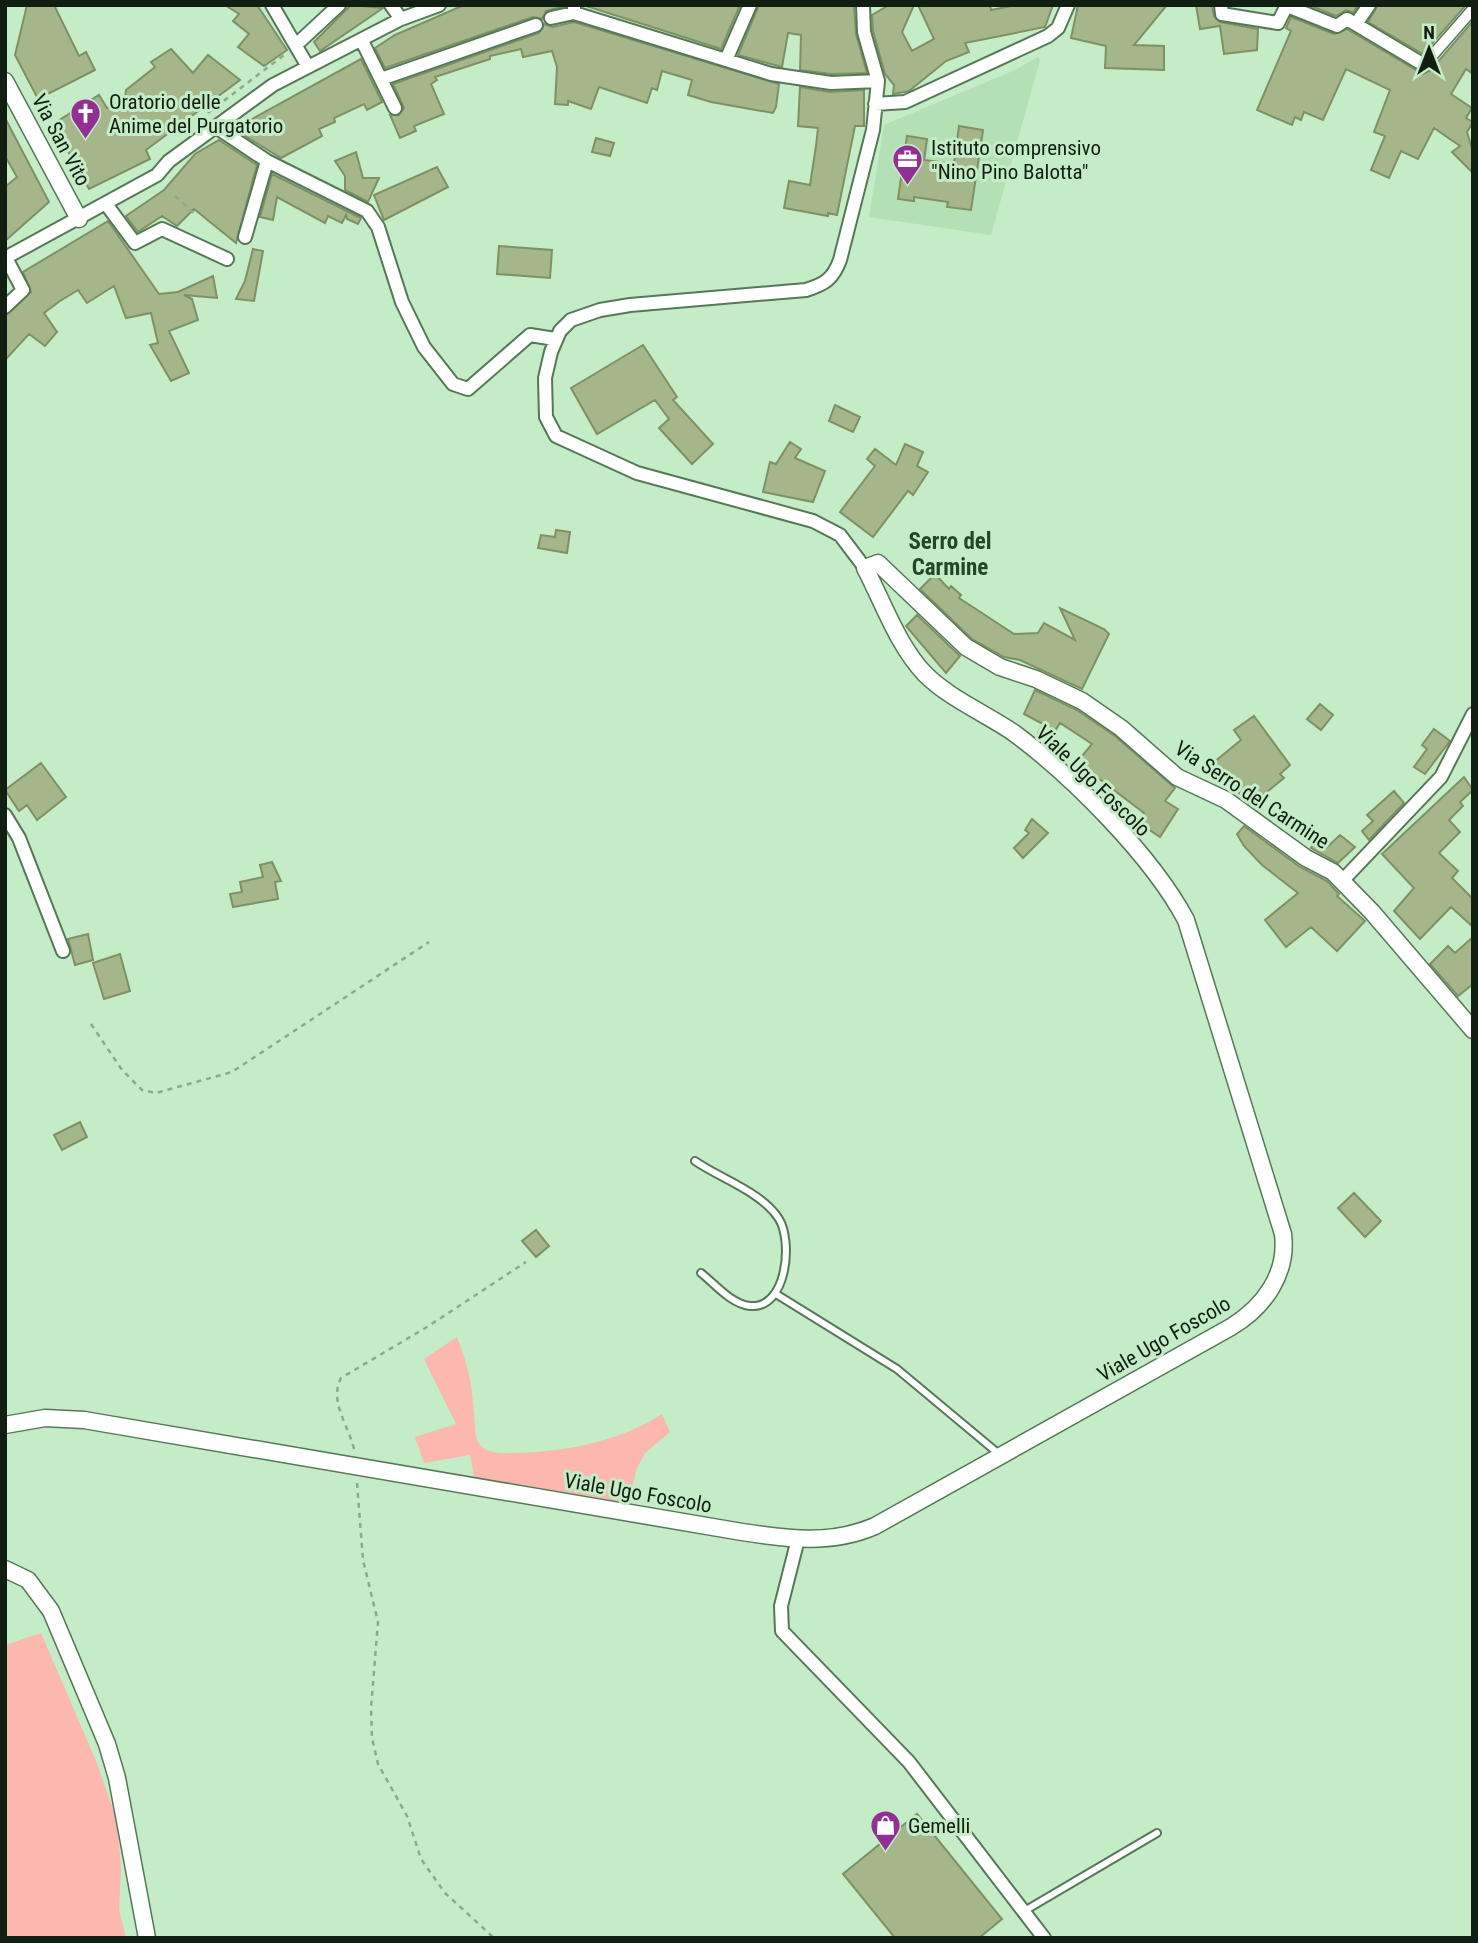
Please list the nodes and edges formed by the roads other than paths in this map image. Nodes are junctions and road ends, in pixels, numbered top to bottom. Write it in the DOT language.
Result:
graph roads {
  1 [pos="272,5"];
  2 [pos="339,5"];
  3 [pos="391,5"];
  4 [pos="439,5"];
  5 [pos="750,5"];
  6 [pos="863,5"];
  7 [pos="1068,5"];
  8 [pos="1221,5"];
  9 [pos="1287,5"];
  10 [pos="1369,5"];
  11 [pos="574,9"];
  12 [pos="1473,9"];
  13 [pos="551,18"];
  14 [pos="401,19"];
  15 [pos="1356,24"];
  16 [pos="536,25"];
  17 [pos="362,41"];
  18 [pos="297,44"];
  19 [pos="726,60"];
  20 [pos="307,65"];
  21 [pos="1424,65"];
  22 [pos="381,79"];
  23 [pos="5,81"];
  24 [pos="878,81"];
  25 [pos="875,104"];
  26 [pos="395,108"];
  27 [pos="216,127"];
  28 [pos="267,161"];
  29 [pos="106,204"];
  30 [pos="79,219"];
  31 [pos="245,237"];
  32 [pos="6,258"];
  33 [pos="227,259"];
  34 [pos="5,307"];
  35 [pos="555,339"];
  36 [pos="865,568"];
  37 [pos="1473,714"];
  38 [pos="5,815"];
  39 [pos="1343,880"];
  40 [pos="63,951"];
  41 [pos="1473,1030"];
  42 [pos="695,1161"];
  43 [pos="701,1273"];
  44 [pos="776,1294"];
  45 [pos="5,1425"];
  46 [pos="1000,1455"];
  47 [pos="798,1539"];
  48 [pos="5,1569"];
  49 [pos="1157,1833"];
  50 [pos="1026,1910"];
  51 [pos="147,1938"];
  52 [pos="1044,1938"];
  1 -- 18 [label="street"];
  2 -- 18 [label="street"];
  3 -- 14 [label="street"];
  4 -- 14 [label="street"];
  5 -- 19 [label="street"];
  6 -- 24 [label="street"];
  7 -- 25 [label="street"];
  8 -- 9 [label="street"];
  9 -- 15 [label="street"];
  10 -- 15 [label="street"];
  11 -- 13 [label="street"];
  11 -- 19 [label="street"];
  12 -- 21 [label="street"];
  14 -- 17 [label="street"];
  15 -- 21 [label="street"];
  16 -- 22 [label="street"];
  17 -- 20 [label="street"];
  17 -- 22 [label="street"];
  18 -- 20 [label="street"];
  19 -- 24 [label="street"];
  20 -- 27 [label="street"];
  22 -- 26 [label="street"];
  23 -- 30 [label="street, Via San Vito"];
  24 -- 25 [label="street"];
  25 -- 35 [label="street"];
  27 -- 28 [label="street"];
  27 -- 29 [label="street"];
  28 -- 31 [label="street"];
  28 -- 35 [label="street"];
  29 -- 30 [label="street"];
  29 -- 33 [label="street"];
  30 -- 32 [label="street"];
  32 -- 34 [label="street"];
  35 -- 36 [label="street, Viale Ugo Foscolo"];
  36 -- 39 [label="street, Via Serro del Carmine"];
  36 -- 46 [label="street, Viale Ugo Foscolo"];
  37 -- 39 [label="street"];
  38 -- 40 [label="street"];
  39 -- 41 [label="street"];
  42 -- 44 [label="lane"];
  43 -- 44 [label="lane"];
  44 -- 46 [label="lane"];
  45 -- 47 [label="street, Viale Ugo Foscolo"];
  46 -- 47 [label="street, Viale Ugo Foscolo"];
  47 -- 50 [label="street"];
  48 -- 51 [label="street"];
  49 -- 50 [label="lane"];
  50 -- 52 [label="street"];
}
